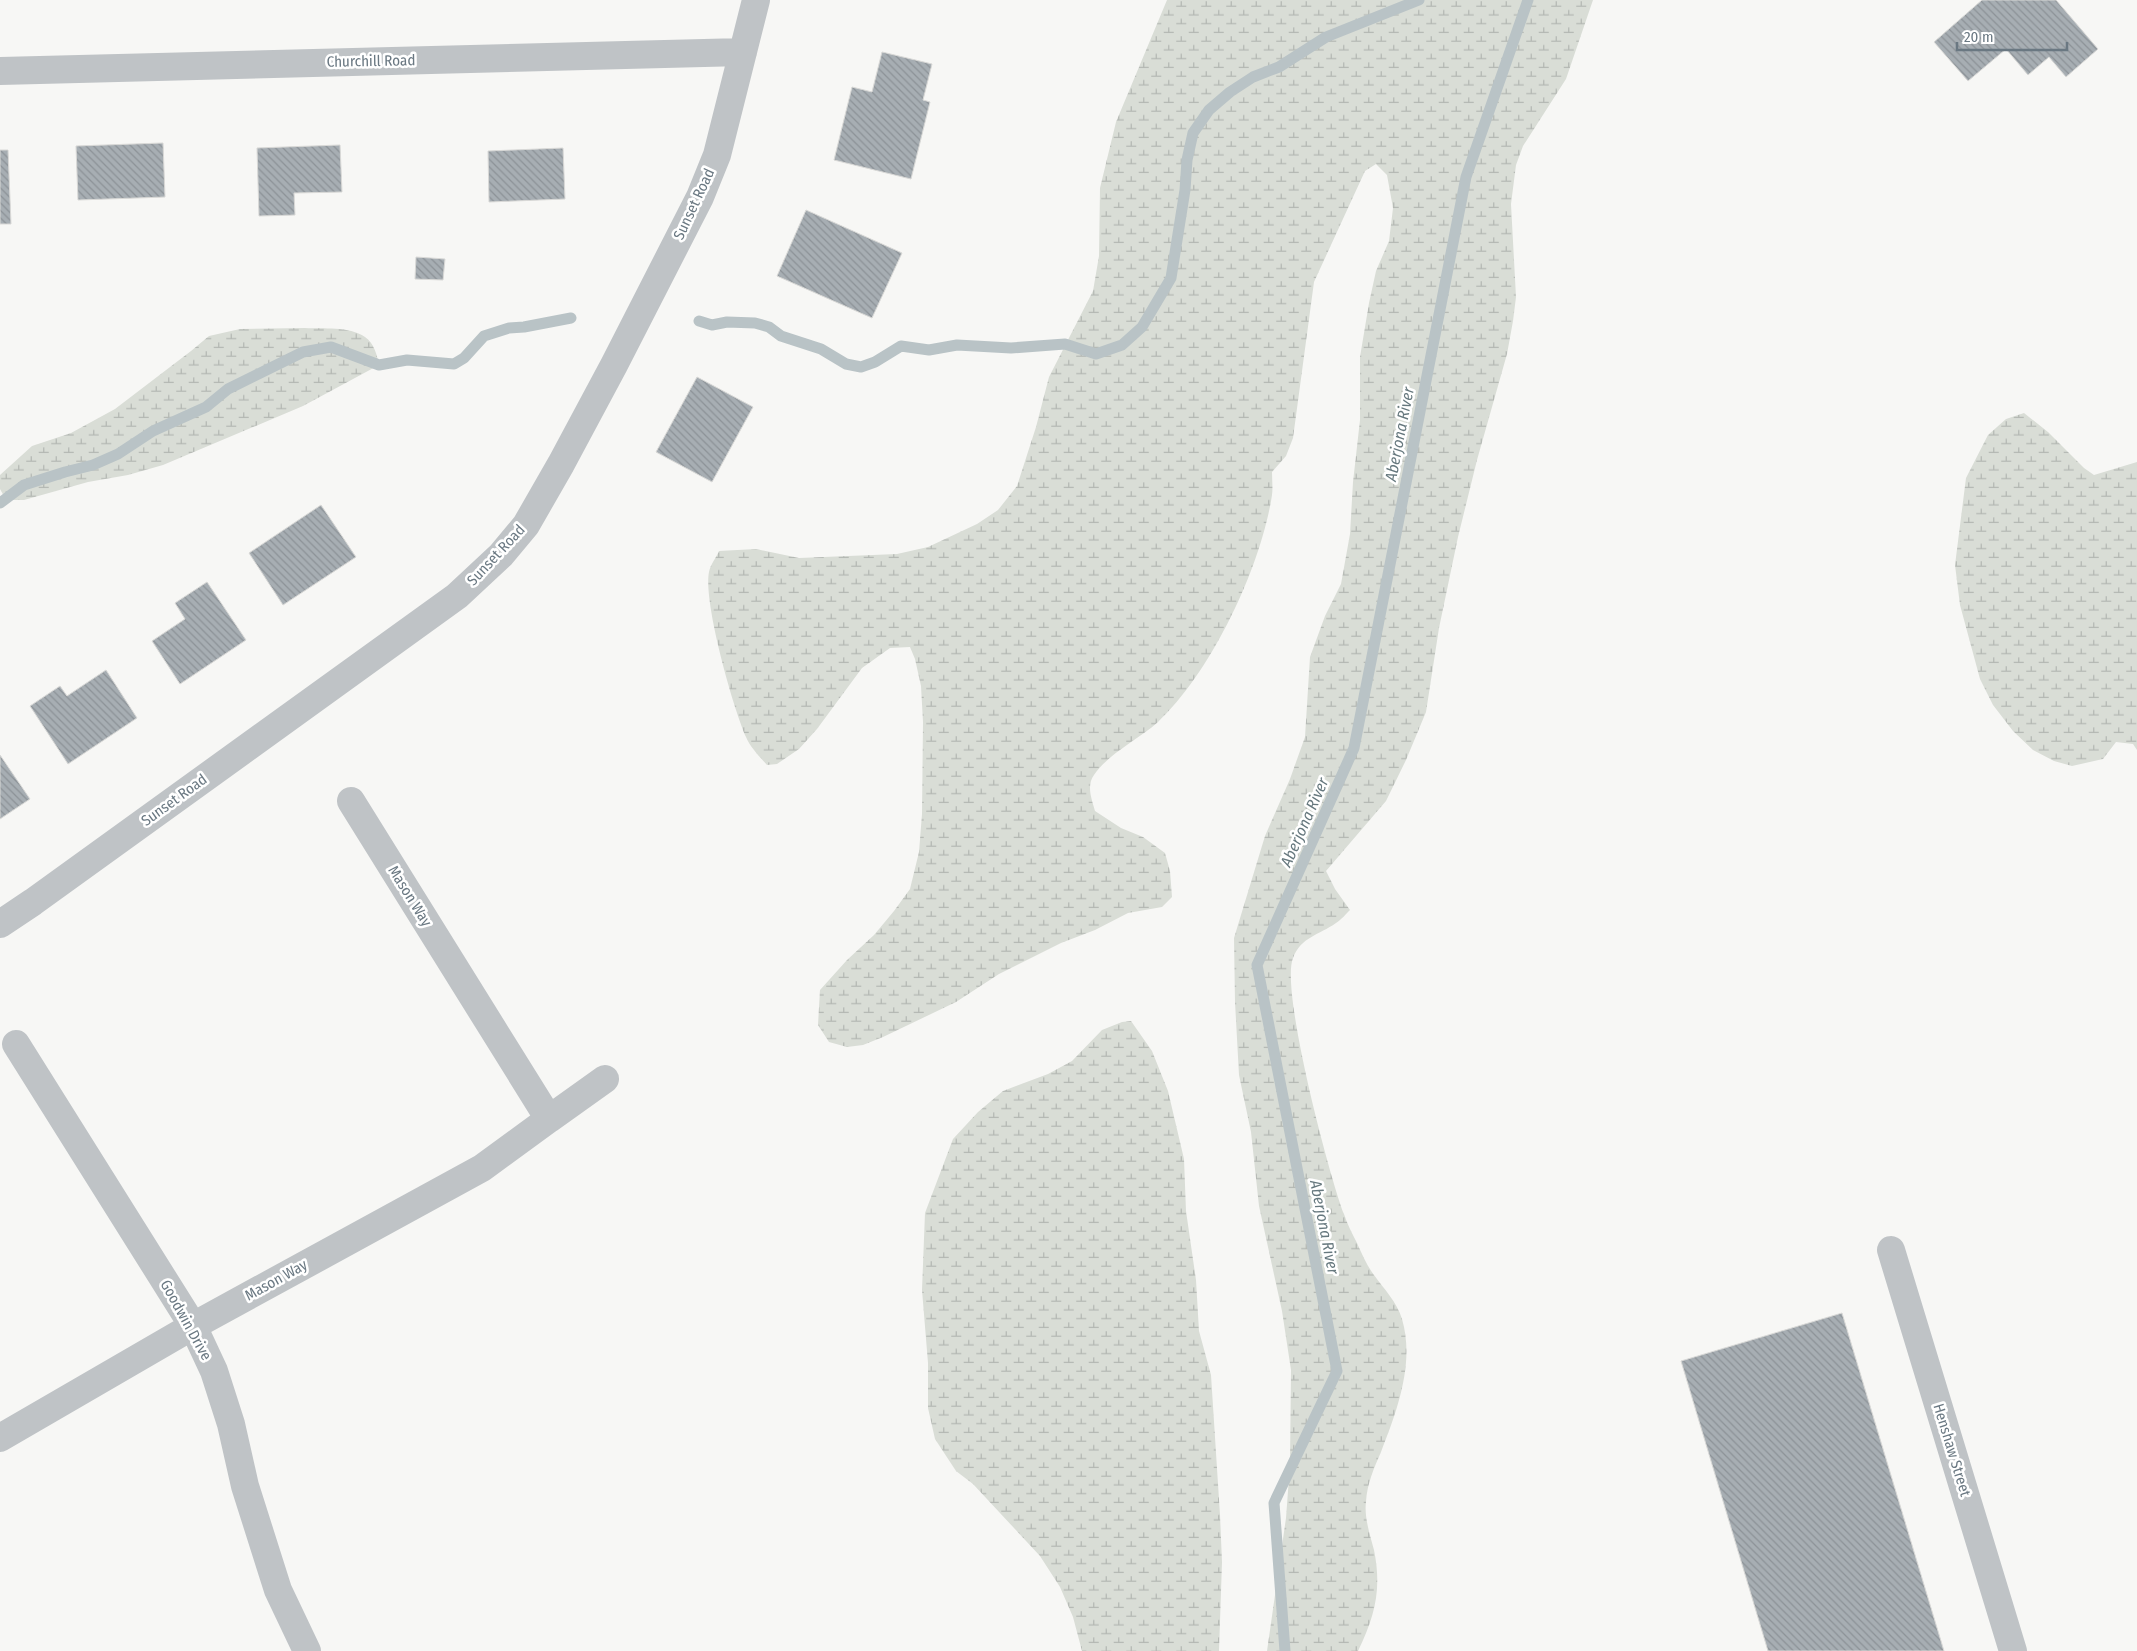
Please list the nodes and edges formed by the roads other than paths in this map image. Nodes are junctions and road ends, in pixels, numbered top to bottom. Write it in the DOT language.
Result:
graph roads {
  1 [pos="756,0"];
  2 [pos="743,52"];
  3 [pos="0,71"];
  4 [pos="350,801"];
  5 [pos="0,924"];
  6 [pos="16,1044"];
  7 [pos="605,1080"];
  8 [pos="549,1119"];
  9 [pos="1891,1250"];
  10 [pos="193,1326"];
  11 [pos="0,1438"];
  12 [pos="307,1651"];
  13 [pos="2013,1651"];
  1 -- 2 [label="street, Sunset Road"];
  2 -- 3 [label="street, Churchill Road"];
  2 -- 5 [label="street, Sunset Road"];
  4 -- 8 [label="street, Mason Way"];
  6 -- 10 [label="street, Goodwin Drive"];
  7 -- 8 [label="street, Mason Way"];
  8 -- 10 [label="street, Mason Way"];
  9 -- 13 [label="street, Henshaw Street"];
  10 -- 11 [label="street, Mason Way"];
  10 -- 12 [label="street, Goodwin Drive"];
}
